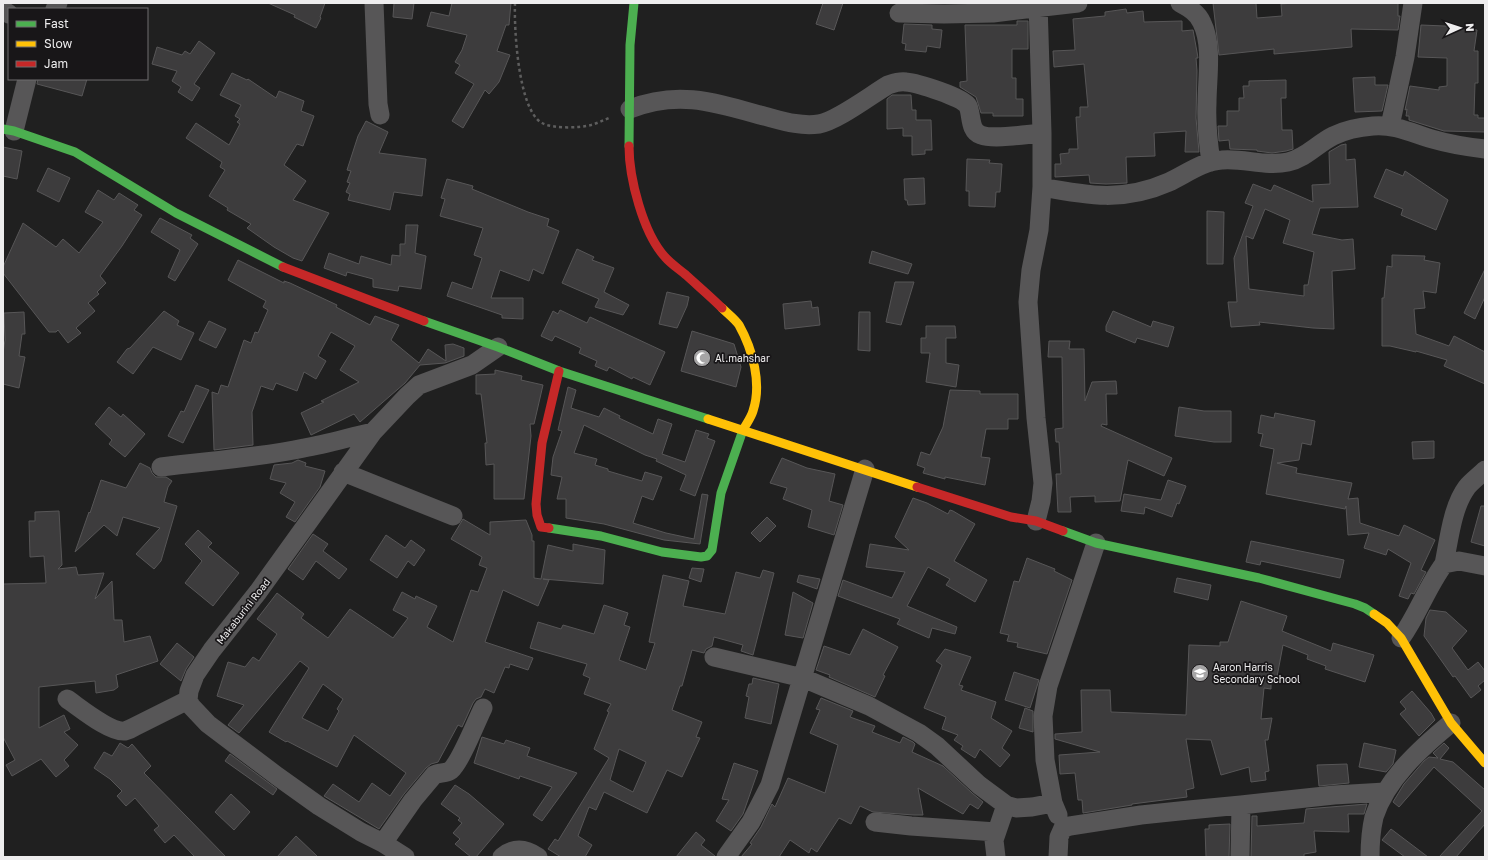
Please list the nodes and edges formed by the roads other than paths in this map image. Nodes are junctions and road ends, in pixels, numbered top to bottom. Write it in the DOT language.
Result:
graph roads {
  1 [pos="374,3"];
  2 [pos="634,3"];
  3 [pos="1078,3"];
  4 [pos="1180,3"];
  5 [pos="1413,3"];
  6 [pos="1038,5"];
  7 [pos="899,14"];
  8 [pos="27,80"];
  9 [pos="630,108"];
  10 [pos="380,115"];
  11 [pos="1390,126"];
  12 [pos="9,130"];
  13 [pos="1042,132"];
  14 [pos="1485,149"];
  15 [pos="1211,162"];
  16 [pos="1042,187"];
  17 [pos="498,347"];
  18 [pos="560,371"];
  19 [pos="743,430"];
  20 [pos="373,432"];
  21 [pos="161,467"];
  22 [pos="865,469"];
  23 [pos="1485,470"];
  24 [pos="343,472"];
  25 [pos="453,516"];
  26 [pos="1036,521"];
  27 [pos="1096,543"];
  28 [pos="1444,564"];
  29 [pos="1485,566"];
  30 [pos="1401,638"];
  31 [pos="714,657"];
  32 [pos="803,678"];
  33 [pos="67,699"];
  34 [pos="188,700"];
  35 [pos="483,708"];
  36 [pos="1451,723"];
  37 [pos="1485,763"];
  38 [pos="1385,792"];
  39 [pos="1053,803"];
  40 [pos="1006,805"];
  41 [pos="1241,806"];
  42 [pos="875,822"];
  43 [pos="1070,826"];
  44 [pos="996,832"];
  45 [pos="383,843"];
  46 [pos="404,857"];
  47 [pos="502,857"];
  48 [pos="538,857"];
  49 [pos="726,857"];
  50 [pos="996,857"];
  51 [pos="1058,857"];
  52 [pos="1240,857"];
  53 [pos="1370,857"];
  1 -- 10 [label="street"];
  2 -- 9 [label="street"];
  3 -- 6 [label="street"];
  4 -- 15 [label="street"];
  5 -- 11 [label="street"];
  6 -- 7 [label="street"];
  6 -- 13 [label="street"];
  8 -- 12 [label="street"];
  9 -- 13 [label="street"];
  9 -- 19 [label="street"];
  11 -- 14 [label="street"];
  11 -- 15 [label="street"];
  12 -- 17 [label="street"];
  13 -- 16 [label="street"];
  15 -- 16 [label="street"];
  16 -- 26 [label="street"];
  17 -- 18 [label="street"];
  17 -- 20 [label="street, Makaburini Road"];
  18 -- 19 [label="street"];
  18 -- 19 [label="street"];
  19 -- 22 [label="street"];
  20 -- 21 [label="street"];
  20 -- 24 [label="street, Makaburini Road"];
  22 -- 26 [label="street"];
  22 -- 32 [label="street"];
  23 -- 28 [label="street"];
  24 -- 25 [label="street"];
  24 -- 34 [label="street, Makaburini Road"];
  26 -- 27 [label="street"];
  27 -- 30 [label="street"];
  27 -- 39 [label="street"];
  28 -- 29 [label="street"];
  28 -- 30 [label="street"];
  30 -- 36 [label="street"];
  31 -- 32 [label="street"];
  32 -- 40 [label="street"];
  32 -- 49 [label="street"];
  33 -- 34 [label="street"];
  34 -- 45 [label="street"];
  35 -- 45 [label="street"];
  36 -- 37 [label="street"];
  36 -- 38 [label="street"];
  38 -- 41 [label="street"];
  38 -- 53 [label="street"];
  39 -- 40 [label="street"];
  39 -- 43 [label="street"];
  40 -- 44 [label="street"];
  41 -- 43 [label="street"];
  41 -- 52 [label="street"];
  42 -- 44 [label="street"];
  43 -- 51 [label="street"];
  44 -- 50 [label="street"];
  45 -- 46 [label="street"];
  47 -- 48 [label="street"];
}
